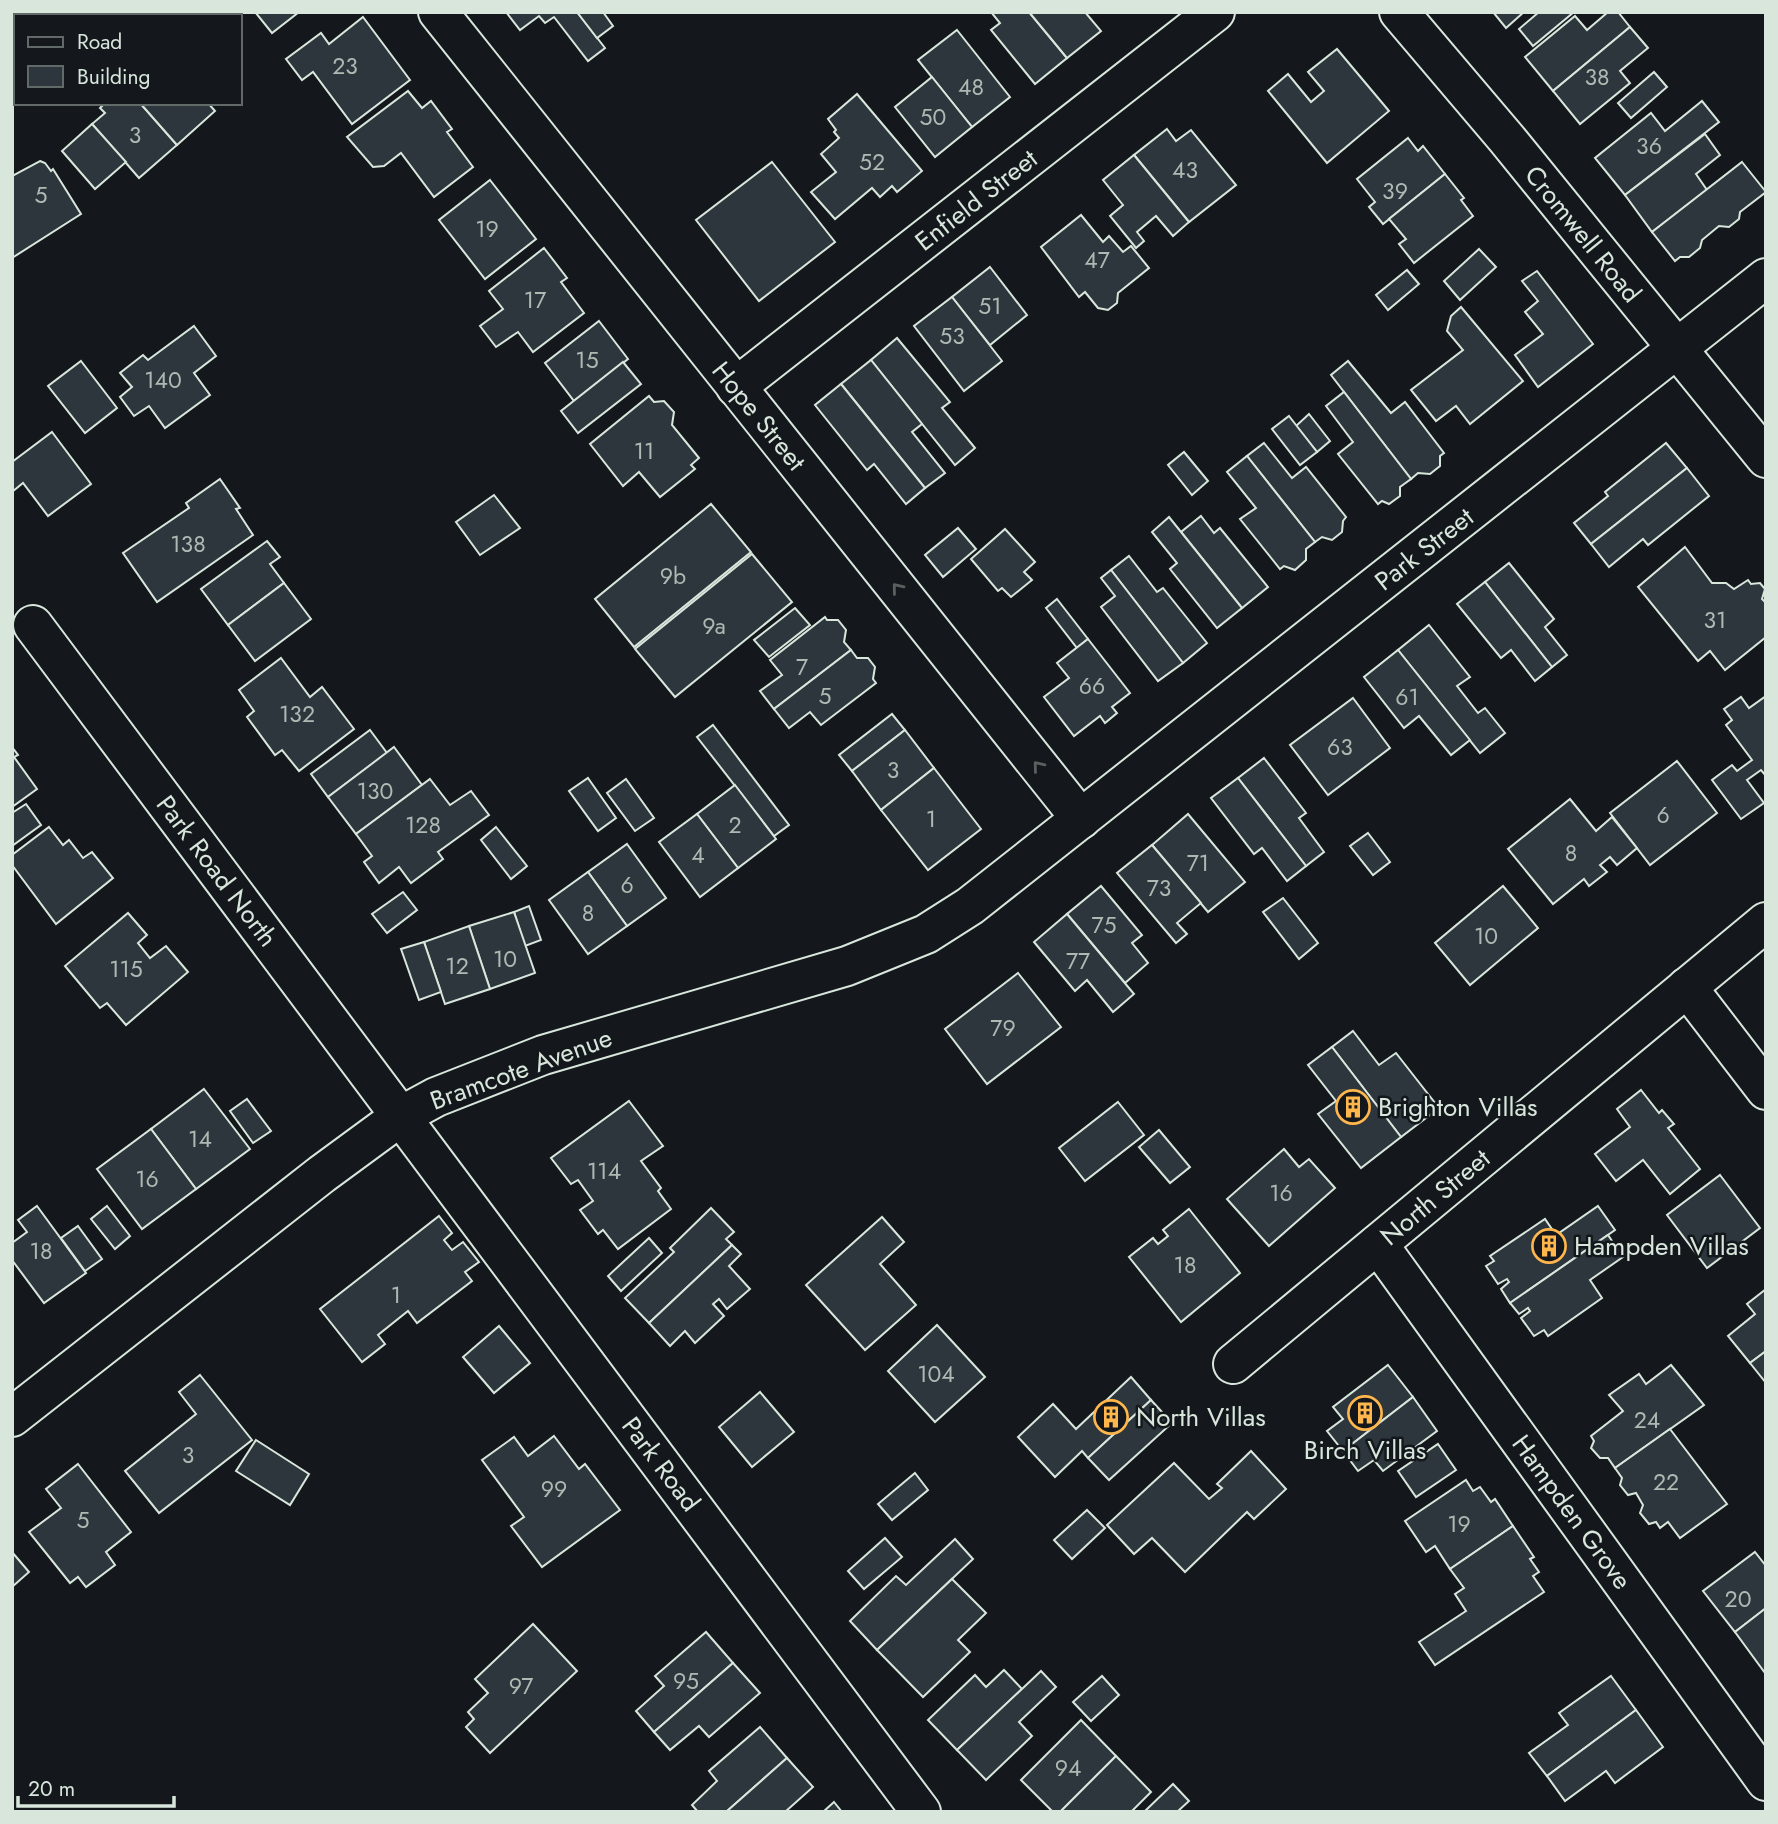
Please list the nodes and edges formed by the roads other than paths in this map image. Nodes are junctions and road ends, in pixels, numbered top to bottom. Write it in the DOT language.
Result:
graph roads {
  1 [pos="438,12"];
  2 [pos="1215,12"];
  3 [pos="1399,12"];
  4 [pos="1766,278"];
  5 [pos="1677,349"];
  6 [pos="736,387"];
  7 [pos="1766,458"];
  8 [pos="33,625"];
  9 [pos="1081,819"];
  10 [pos="1766,922"];
  11 [pos="1687,987"];
  12 [pos="1766,1090"];
  13 [pos="401,1116"];
  14 [pos="1378,1244"];
  15 [pos="1233,1364"];
  16 [pos="12,1417"];
  17 [pos="1766,1781"];
  18 [pos="921,1812"];
  1 -- 6 [label="street, Hope Street"];
  2 -- 6 [label="street, Enfield Street"];
  3 -- 5 [label="street, Cromwell Road"];
  4 -- 5 [label="street, Park Street"];
  5 -- 7 [label="street, Cromwell Road"];
  5 -- 9 [label="street, Park Street"];
  9 -- 6 [label="street, Hope Street, one-way"];
  8 -- 13 [label="street, Park Road North"];
  9 -- 13 [label="street, Bramcote Avenue"];
  10 -- 11 [label="street, North Street"];
  11 -- 12 [label="street"];
  11 -- 14 [label="street, North Street"];
  13 -- 16 [label="street, Bramcote Avenue"];
  13 -- 18 [label="street, Park Road"];
  14 -- 15 [label="street, North Street"];
  14 -- 17 [label="street, Hampden Grove"];
}
